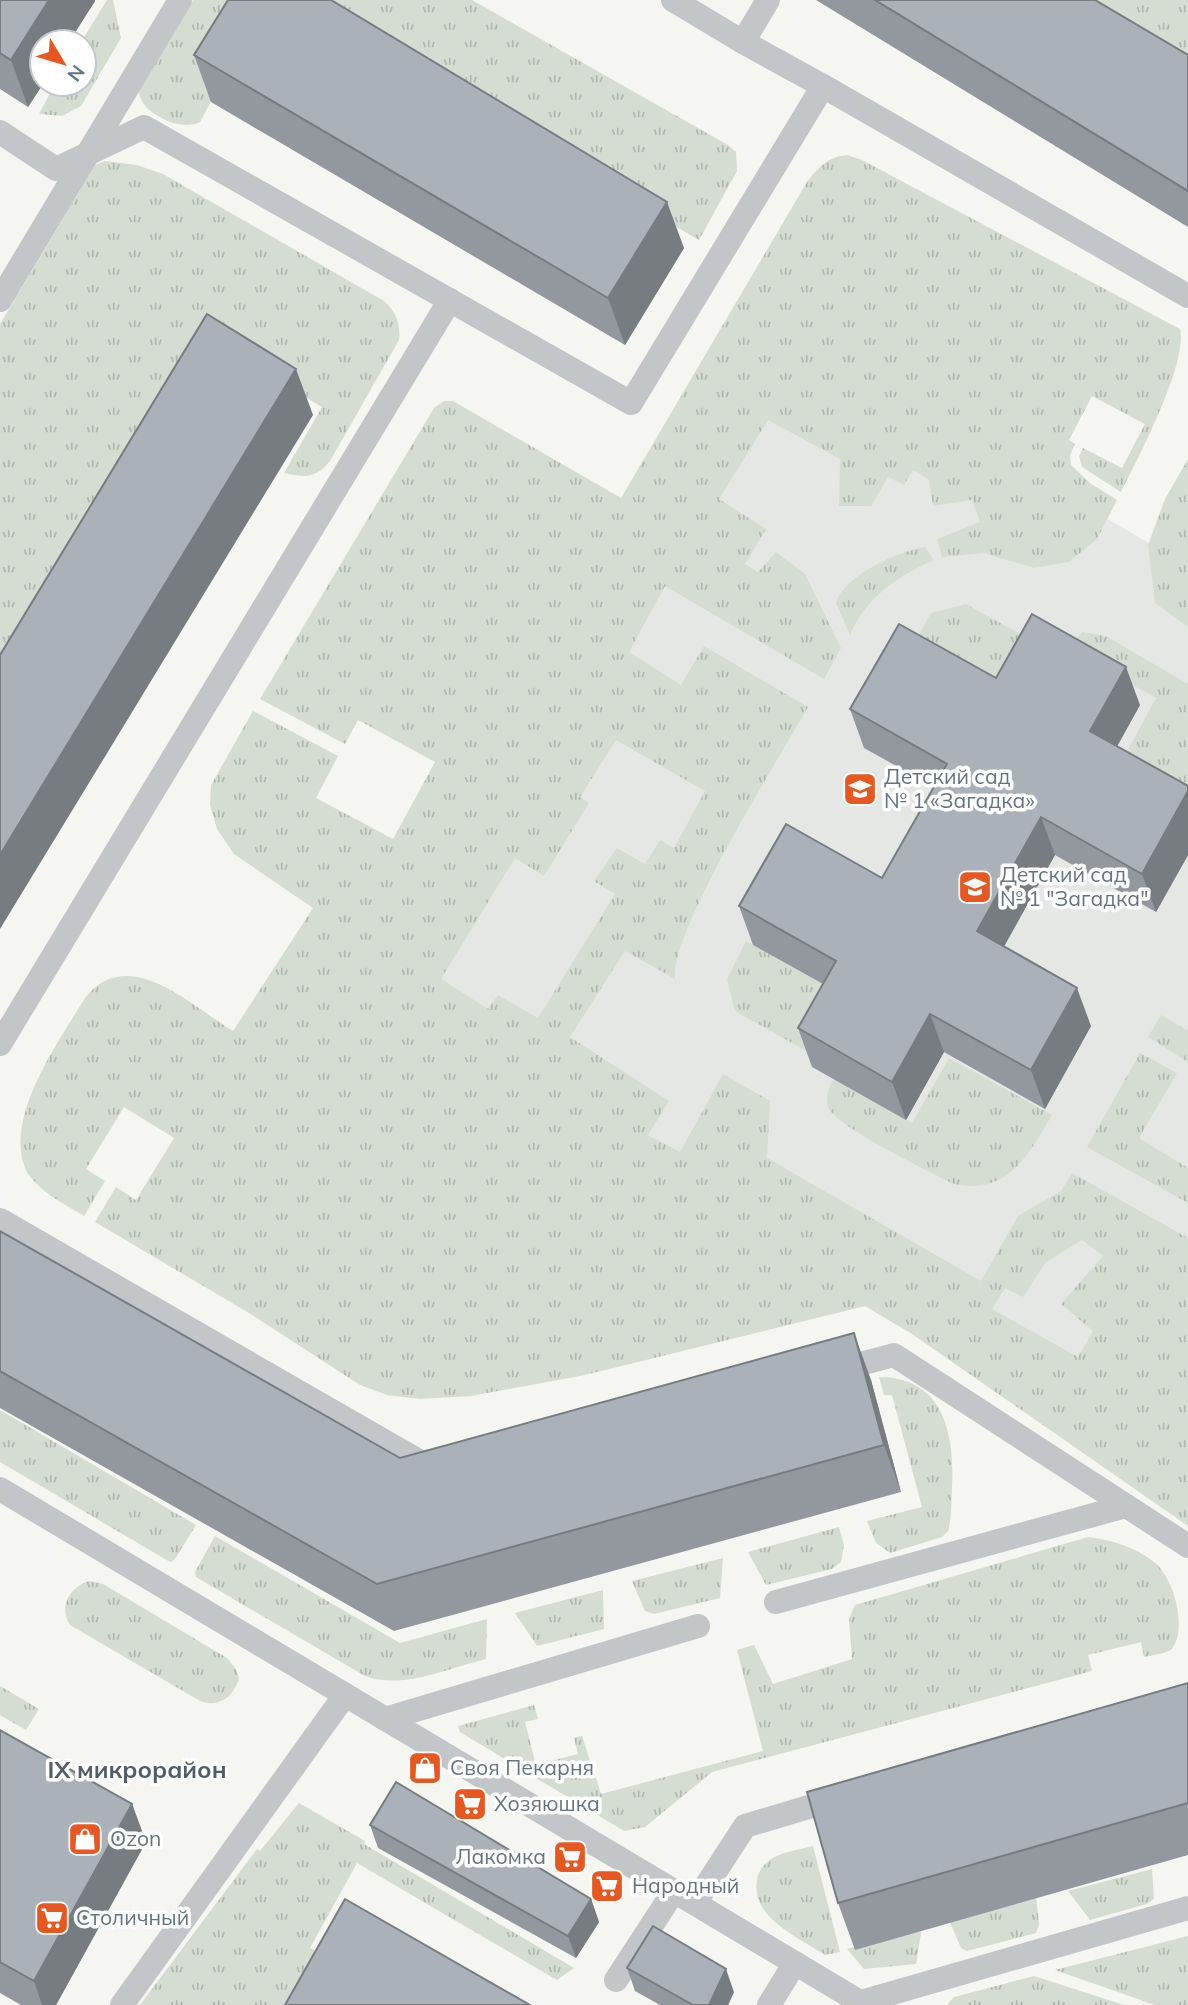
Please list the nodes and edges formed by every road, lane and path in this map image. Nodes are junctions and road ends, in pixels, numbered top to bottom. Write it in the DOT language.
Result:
graph roads {
  1 [pos="180,0"];
  2 [pos="673,0"];
  3 [pos="768,0"];
  4 [pos="743,42"];
  5 [pos="823,86"];
  6 [pos="0,132"];
  7 [pos="90,152"];
  8 [pos="1188,296"];
  9 [pos="0,300"];
  10 [pos="450,300"];
  11 [pos="0,1044"];
  12 [pos="0,1220"];
  13 [pos="815,1377"];
  14 [pos="460,1474"];
  15 [pos="0,1489"];
  16 [pos="1126,1506"];
  17 [pos="1188,1546"];
  18 [pos="776,1602"];
  19 [pos="698,1626"];
  20 [pos="345,1695"];
  21 [pos="385,1719"];
  22 [pos="863,1791"];
  23 [pos="674,1891"];
  24 [pos="695,1903"];
  25 [pos="1188,1908"];
  26 [pos="795,1963"];
  27 [pos="616,1980"];
  28 [pos="863,2004"];
  29 [pos="122,2005"];
  30 [pos="769,2005"];
  1 -- 7 [label="lane"];
  2 -- 4 [label="lane"];
  3 -- 4 [label="lane"];
  4 -- 5 [label="lane"];
  5 -- 8 [label="lane"];
  5 -- 10 [label="lane"];
  6 -- 7 [label="lane"];
  7 -- 9 [label="lane"];
  7 -- 10 [label="lane"];
  10 -- 11 [label="lane"];
  12 -- 14 [label="lane"];
  13 -- 16 [label="lane"];
  15 -- 20 [label="lane"];
  16 -- 17 [label="lane"];
  16 -- 18 [label="lane"];
  19 -- 21 [label="lane"];
  20 -- 21 [label="lane"];
  20 -- 29 [label="lane"];
  21 -- 23 [label="lane"];
  22 -- 24 [label="lane"];
  23 -- 24 [label="lane"];
  23 -- 27 [label="lane"];
  24 -- 26 [label="lane"];
  25 -- 28 [label="lane"];
  26 -- 28 [label="lane"];
  26 -- 30 [label="lane"];
}
